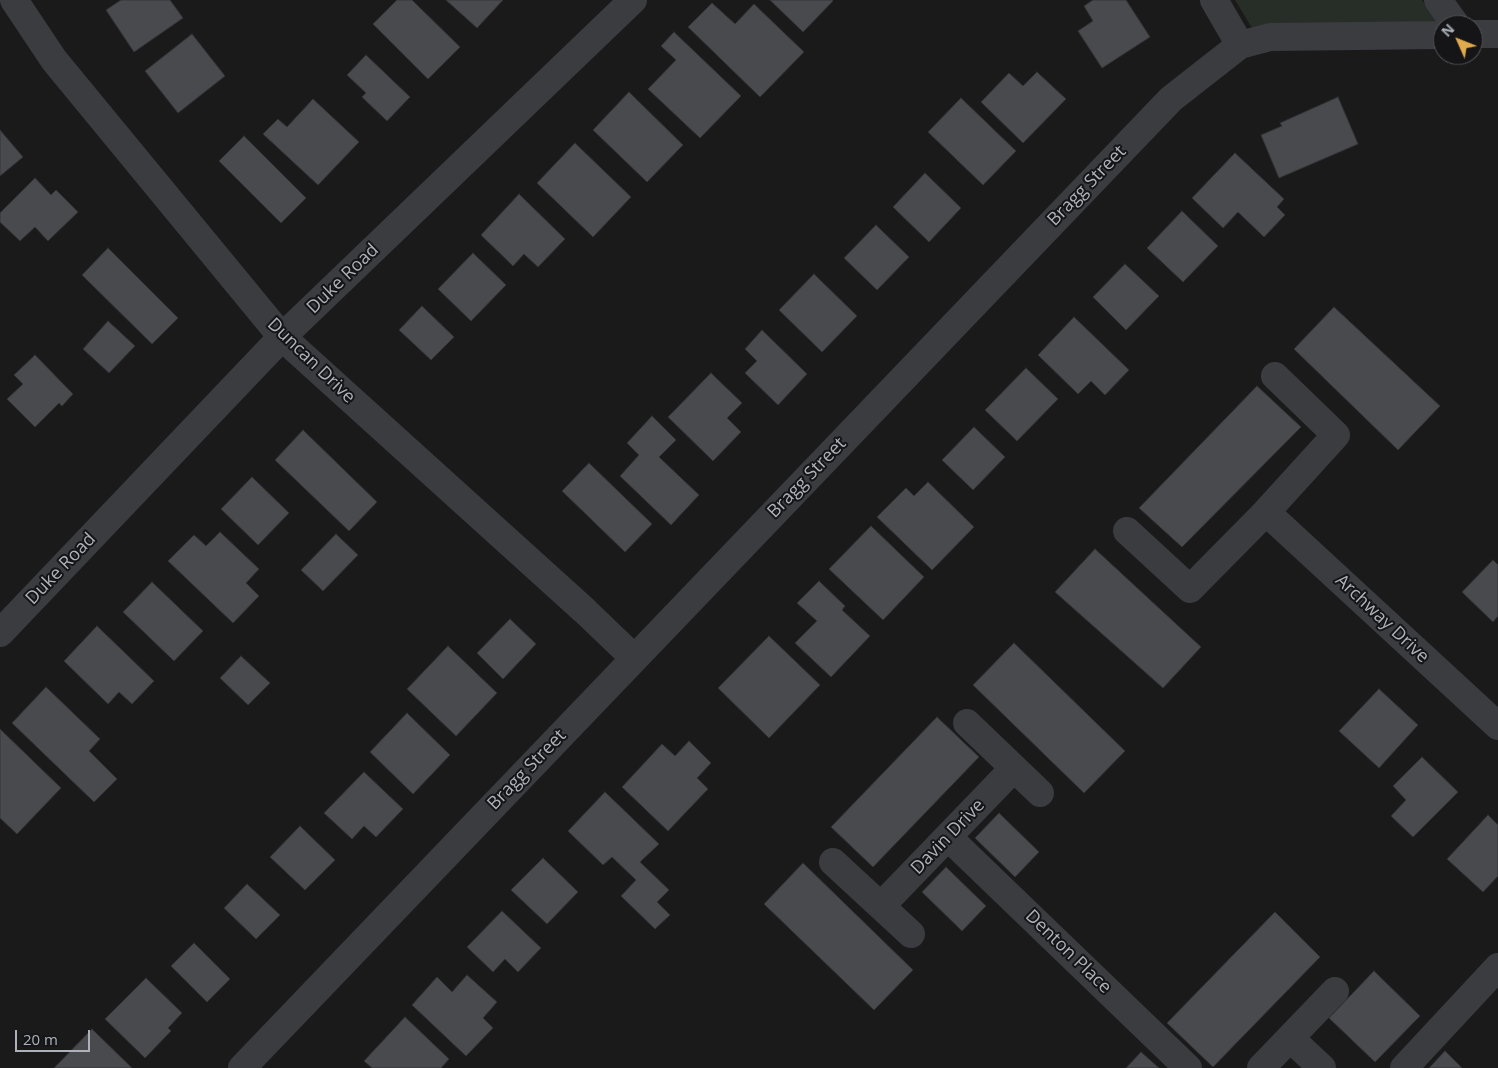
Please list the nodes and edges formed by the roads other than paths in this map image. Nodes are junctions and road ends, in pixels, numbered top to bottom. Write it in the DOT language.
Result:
graph roads {
  1 [pos="14,0"];
  2 [pos="633,0"];
  3 [pos="1214,0"];
  4 [pos="1438,0"];
  5 [pos="1449,15"];
  6 [pos="1483,34"];
  7 [pos="1498,34"];
  8 [pos="1433,35"];
  9 [pos="1240,46"];
  10 [pos="282,337"];
  11 [pos="1275,376"];
  12 [pos="1266,512"];
  13 [pos="1127,531"];
  14 [pos="0,633"];
  15 [pos="634,658"];
  16 [pos="967,723"];
  17 [pos="1498,726"];
  18 [pos="1014,768"];
  19 [pos="1040,793"];
  20 [pos="948,837"];
  21 [pos="833,862"];
  22 [pos="881,906"];
  23 [pos="911,934"];
  24 [pos="1498,967"];
  25 [pos="1335,991"];
  26 [pos="1290,1038"];
  27 [pos="242,1068"];
  28 [pos="1188,1068"];
  29 [pos="1261,1068"];
  30 [pos="1322,1068"];
  31 [pos="1404,1068"];
  1 -- 10 [label="street, Duncan Drive"];
  2 -- 10 [label="street, Duke Road"];
  3 -- 9 [label="street"];
  4 -- 5 [label="street"];
  6 -- 7 [label="street"];
  8 -- 9 [label="street, Bragg Street"];
  9 -- 15 [label="street, Bragg Street"];
  10 -- 14 [label="street, Duke Road"];
  10 -- 15 [label="street, Duncan Drive"];
  11 -- 12 [label="street"];
  12 -- 13 [label="street"];
  12 -- 17 [label="street, Archway Drive"];
  15 -- 27 [label="street, Bragg Street"];
  16 -- 18 [label="street"];
  18 -- 19 [label="street"];
  18 -- 20 [label="street, Davin Drive"];
  20 -- 22 [label="street, Davin Drive"];
  20 -- 28 [label="street, Denton Place"];
  21 -- 22 [label="street"];
  22 -- 23 [label="street"];
  24 -- 31 [label="street"];
  25 -- 26 [label="street"];
  26 -- 29 [label="street"];
  26 -- 30 [label="street"];
}
